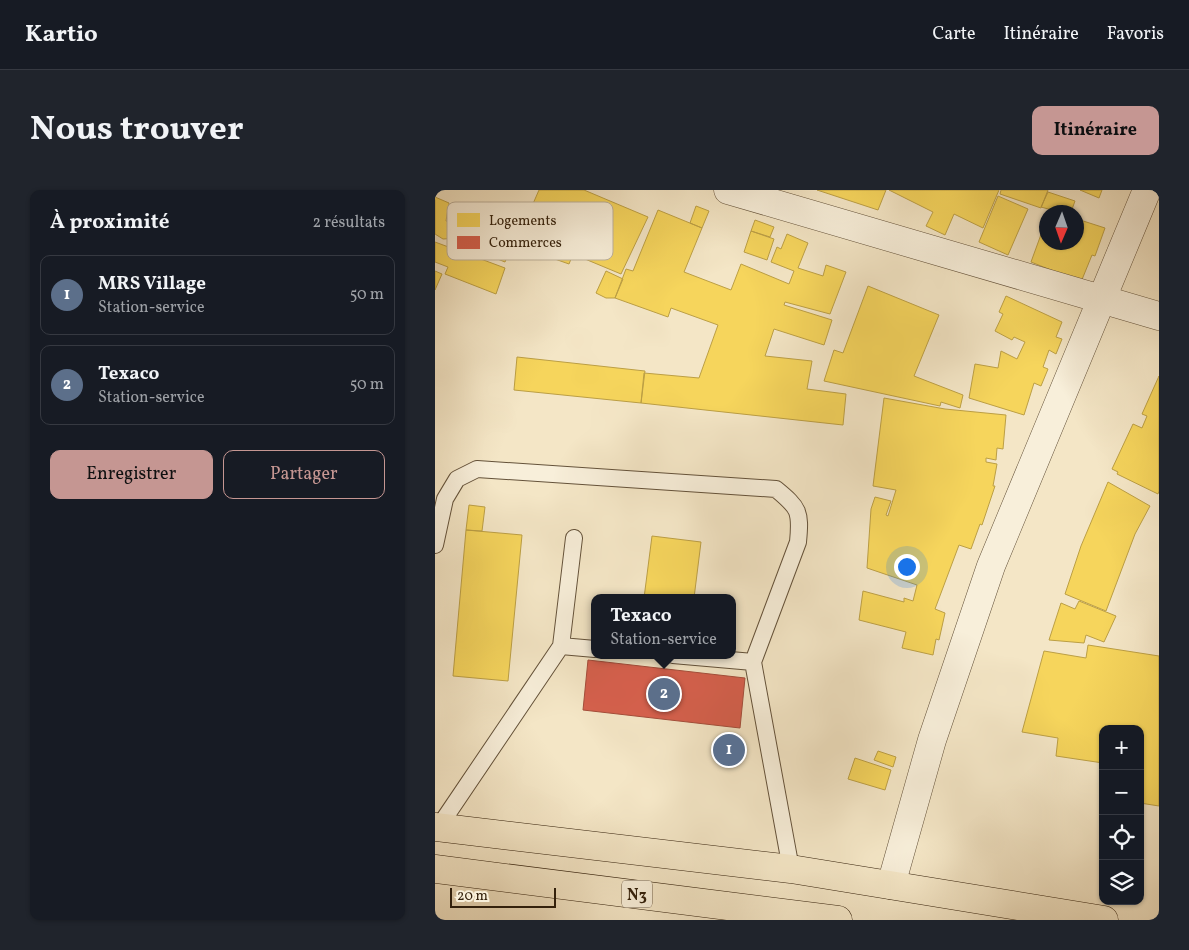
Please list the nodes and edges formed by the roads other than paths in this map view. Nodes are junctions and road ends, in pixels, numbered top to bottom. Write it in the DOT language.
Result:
graph roads {
  1 [pos="728,190"];
  2 [pos="1147,190"];
  3 [pos="1101,298"];
  4 [pos="1159,316"];
  5 [pos="574,538"];
  6 [pos="435,545"];
  7 [pos="561,646"];
  8 [pos="591,649"];
  9 [pos="719,659"];
  10 [pos="753,662"];
  11 [pos="437,827"];
  12 [pos="435,869"];
  13 [pos="791,869"];
  14 [pos="891,885"];
  15 [pos="838,920"];
  16 [pos="1104,920"];
  1 -- 3 [label="street"];
  2 -- 3 [label="street"];
  3 -- 4 [label="street"];
  3 -- 14 [label="street"];
  5 -- 7 [label="lane"];
  6 -- 10 [label="lane"];
  7 -- 8 [label="lane"];
  7 -- 11 [label="lane"];
  9 -- 10 [label="lane"];
  10 -- 13 [label="lane"];
  11 -- 13 [label="main road"];
  12 -- 15 [label="main road, N3"];
  13 -- 14 [label="main road"];
  14 -- 16 [label="main road"];
}
